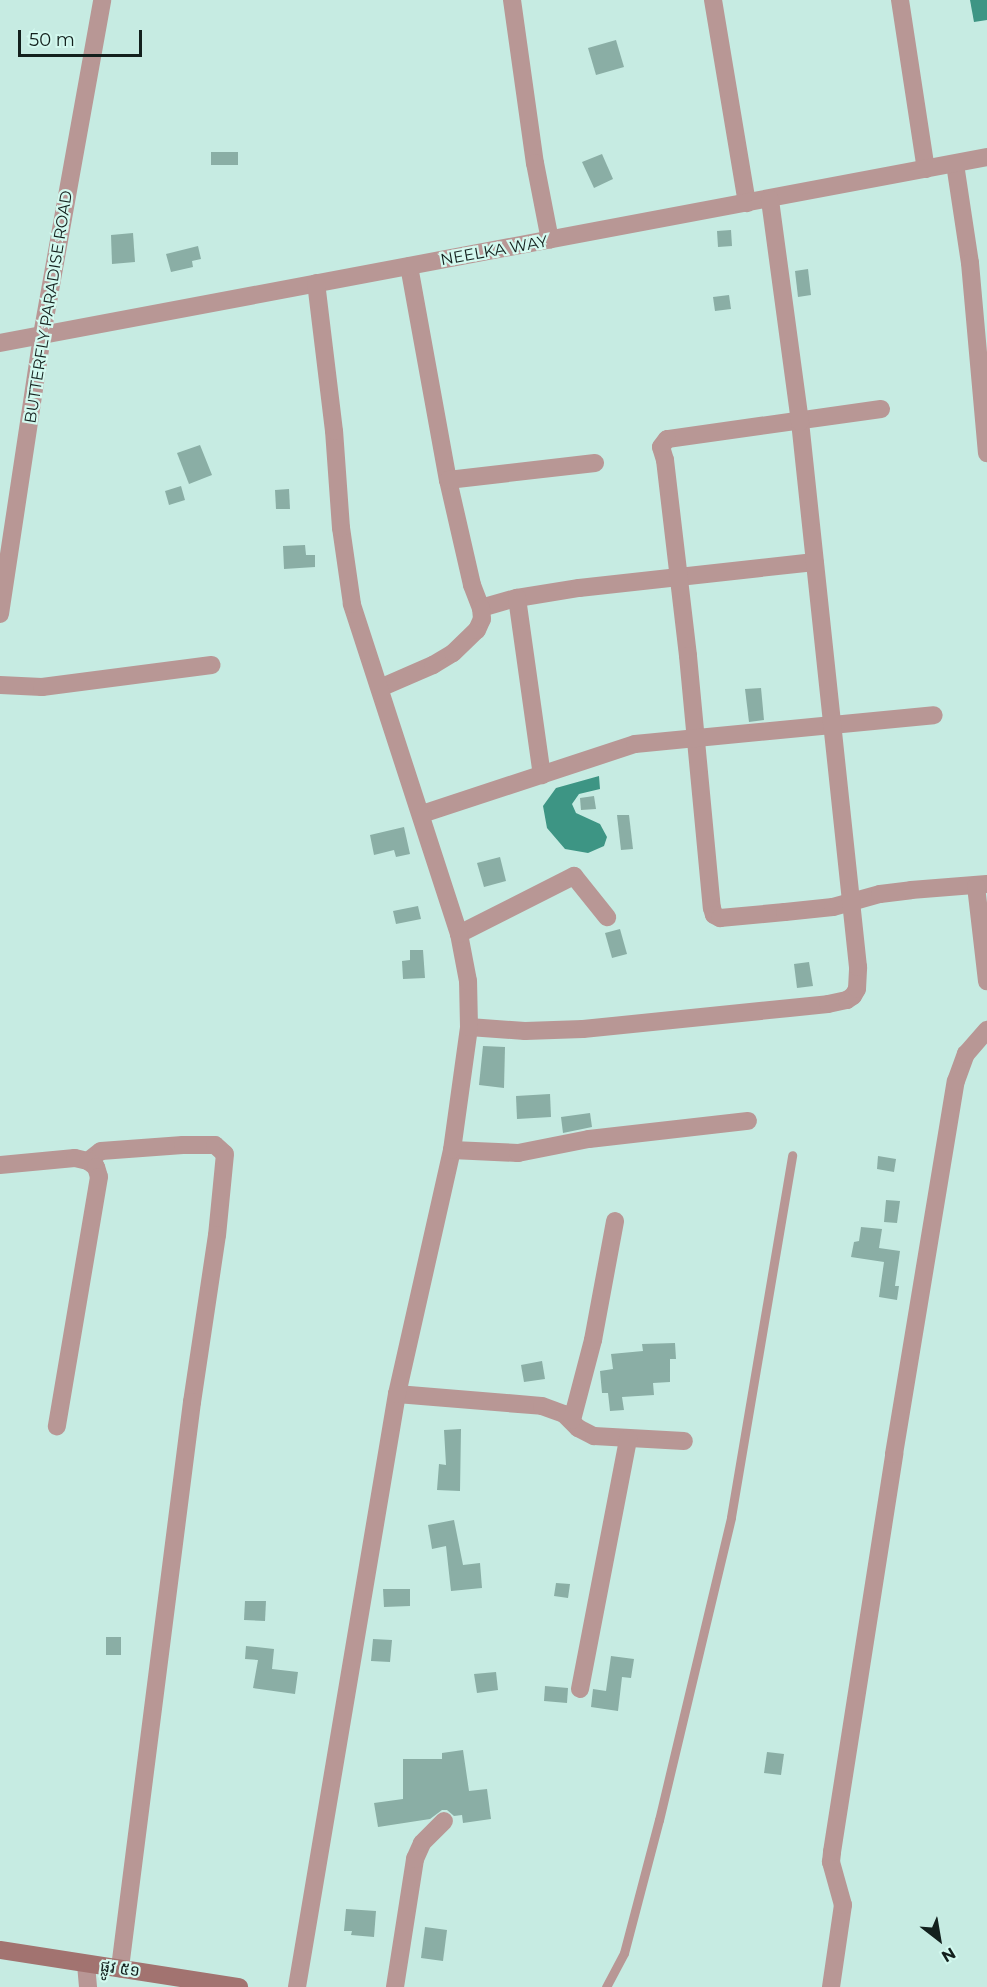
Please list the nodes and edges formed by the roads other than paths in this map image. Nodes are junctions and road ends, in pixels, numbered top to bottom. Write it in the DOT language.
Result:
graph roads {
  1 [pos="102,0"];
  2 [pos="512,0"];
  3 [pos="713,0"];
  4 [pos="900,0"];
  5 [pos="987,158"];
  6 [pos="955,164"];
  7 [pos="926,169"];
  8 [pos="770,199"];
  9 [pos="747,203"];
  10 [pos="550,240"];
  11 [pos="409,266"];
  12 [pos="316,283"];
  13 [pos="42,335"];
  14 [pos="0,343"];
  15 [pos="881,409"];
  16 [pos="800,422"];
  17 [pos="987,453"];
  18 [pos="595,463"];
  19 [pos="448,480"];
  20 [pos="815,562"];
  21 [pos="677,578"];
  22 [pos="517,598"];
  23 [pos="481,608"];
  24 [pos="0,614"];
  25 [pos="212,665"];
  26 [pos="0,685"];
  27 [pos="380,688"];
  28 [pos="934,715"];
  29 [pos="832,724"];
  30 [pos="695,737"];
  31 [pos="542,775"];
  32 [pos="422,814"];
  33 [pos="982,885"];
  34 [pos="850,901"];
  35 [pos="608,917"];
  36 [pos="459,934"];
  37 [pos="985,953"];
  38 [pos="987,981"];
  39 [pos="469,1027"];
  40 [pos="987,1030"];
  41 [pos="748,1121"];
  42 [pos="452,1150"];
  43 [pos="792,1155"];
  44 [pos="88,1161"];
  45 [pos="0,1165"];
  46 [pos="615,1221"];
  47 [pos="398,1394"];
  48 [pos="572,1420"];
  49 [pos="57,1426"];
  50 [pos="628,1439"];
  51 [pos="684,1441"];
  52 [pos="580,1689"];
  53 [pos="444,1821"];
  54 [pos="0,1950"];
  55 [pos="86,1964"];
  56 [pos="120,1968"];
  57 [pos="88,1987"];
  58 [pos="239,1987"];
  59 [pos="297,1987"];
  60 [pos="395,1987"];
  61 [pos="606,1987"];
  62 [pos="831,1987"];
  1 -- 13 [label="street, BUTTERFLY PARADISE ROAD"];
  2 -- 10 [label="street"];
  3 -- 9 [label="street"];
  4 -- 7 [label="street"];
  5 -- 6 [label="street, NEELKA WAY"];
  6 -- 7 [label="street, NEELKA WAY"];
  6 -- 17 [label="street"];
  7 -- 8 [label="street, NEELKA WAY"];
  8 -- 9 [label="street, NEELKA WAY"];
  8 -- 16 [label="street"];
  9 -- 10 [label="street, NEELKA WAY"];
  10 -- 11 [label="street, NEELKA WAY"];
  11 -- 12 [label="street, NEELKA WAY"];
  11 -- 19 [label="street"];
  12 -- 13 [label="street, NEELKA WAY"];
  12 -- 27 [label="street"];
  13 -- 14 [label="street, NEELKA WAY"];
  13 -- 24 [label="street, BUTTERFLY PARADISE ROAD"];
  15 -- 16 [label="street"];
  16 -- 20 [label="street"];
  16 -- 21 [label="street"];
  18 -- 19 [label="street"];
  19 -- 23 [label="street"];
  20 -- 21 [label="street"];
  20 -- 29 [label="street"];
  21 -- 22 [label="street"];
  21 -- 30 [label="street"];
  22 -- 23 [label="street"];
  22 -- 31 [label="street"];
  23 -- 27 [label="street"];
  25 -- 26 [label="street"];
  27 -- 32 [label="street"];
  28 -- 29 [label="street"];
  29 -- 30 [label="street"];
  29 -- 34 [label="street"];
  30 -- 31 [label="street"];
  30 -- 34 [label="street"];
  31 -- 32 [label="street"];
  32 -- 36 [label="street"];
  33 -- 34 [label="street"];
  33 -- 37 [label="street"];
  34 -- 39 [label="street"];
  35 -- 36 [label="street"];
  36 -- 39 [label="street"];
  37 -- 38 [label="street"];
  39 -- 42 [label="street"];
  40 -- 62 [label="street"];
  41 -- 42 [label="street"];
  42 -- 47 [label="street"];
  43 -- 61 [label="lane"];
  44 -- 45 [label="street"];
  44 -- 49 [label="street"];
  44 -- 56 [label="street"];
  46 -- 48 [label="street"];
  47 -- 48 [label="street"];
  47 -- 59 [label="street"];
  48 -- 50 [label="street"];
  50 -- 51 [label="street"];
  50 -- 52 [label="street"];
  53 -- 60 [label="street"];
  54 -- 55 [label="main road, ផ្លូវ ៥១"];
  55 -- 56 [label="main road, ផ្លូវ ៥១"];
  55 -- 57 [label="street"];
  56 -- 58 [label="main road, ផ្លូវ ៥១"];
}
